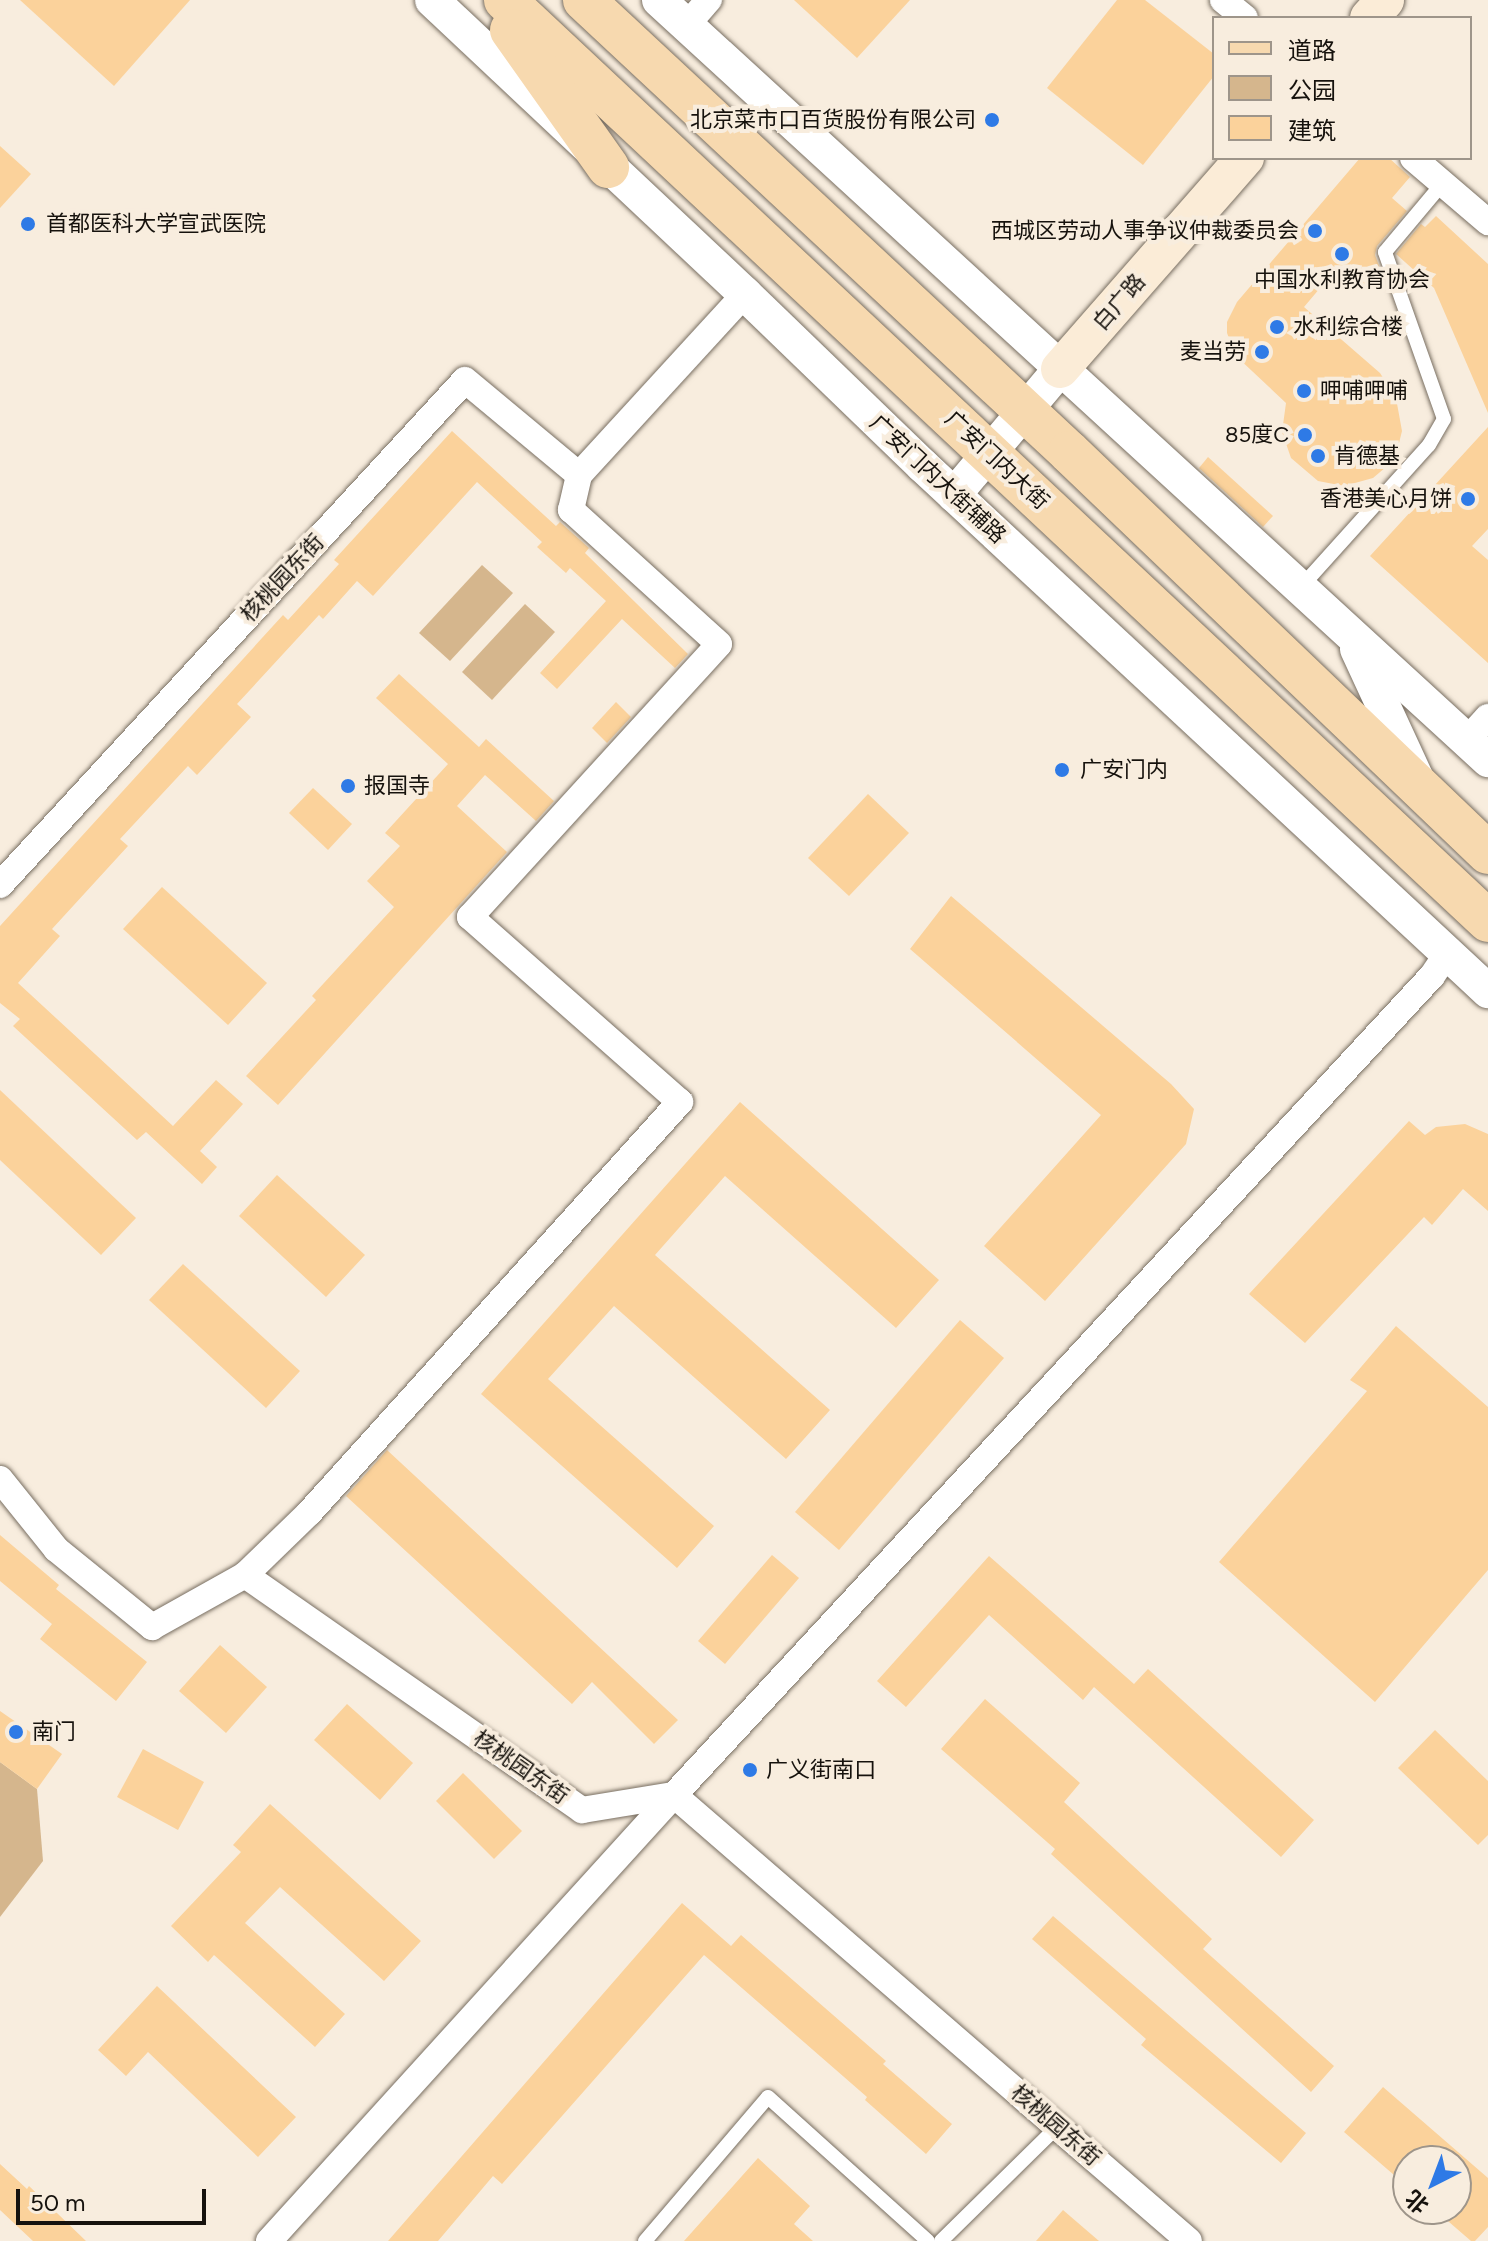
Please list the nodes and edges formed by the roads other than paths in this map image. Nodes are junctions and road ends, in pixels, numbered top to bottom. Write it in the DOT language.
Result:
graph roads {
  1 [pos="432,0"];
  2 [pos="490,0"];
  3 [pos="505,0"];
  4 [pos="584,0"];
  5 [pos="659,0"];
  6 [pos="709,0"];
  7 [pos="1223,0"];
  8 [pos="1385,0"];
  9 [pos="1243,16"];
  10 [pos="1371,16"];
  11 [pos="686,26"];
  12 [pos="1243,160"];
  13 [pos="1415,160"];
  14 [pos="608,167"];
  15 [pos="1443,183"];
  16 [pos="1488,222"];
  17 [pos="745,294"];
  18 [pos="1060,369"];
  19 [pos="1024,411"];
  20 [pos="990,453"];
  21 [pos="579,475"];
  22 [pos="954,495"];
  23 [pos="1301,587"];
  24 [pos="1345,628"];
  25 [pos="1481,739"];
  26 [pos="1420,787"];
  27 [pos="1450,816"];
  28 [pos="1488,838"];
  29 [pos="1488,853"];
  30 [pos="1418,856"];
  31 [pos="0,885"];
  32 [pos="1488,921"];
  33 [pos="1488,948"];
  34 [pos="1446,955"];
  35 [pos="1488,991"];
  36 [pos="0,1479"];
  37 [pos="245,1575"];
  38 [pos="674,1795"];
  39 [pos="1057,2127"];
  40 [pos="269,2241"];
  41 [pos="645,2241"];
  42 [pos="928,2241"];
  43 [pos="941,2241"];
  44 [pos="1189,2241"];
  1 -- 14 [label="street, 广安门内大街辅路"];
  2 -- 14 [label="main road"];
  3 -- 20 [label="main road, 广安门内大街"];
  4 -- 19 [label="main road"];
  5 -- 11 [label="street"];
  6 -- 11 [label="street"];
  7 -- 9 [label="street"];
  8 -- 10 [label="main road"];
  11 -- 18 [label="street"];
  12 -- 18 [label="main road, 白广路"];
  13 -- 15 [label="street"];
  14 -- 17 [label="street, 广安门内大街辅路"];
  15 -- 16 [label="street"];
  15 -- 23 [label="lane"];
  17 -- 21 [label="street"];
  17 -- 22 [label="street, 广安门内大街辅路"];
  18 -- 19 [label="street, 白广路"];
  18 -- 23 [label="street"];
  19 -- 20 [label="street, 白广路"];
  19 -- 26 [label="main road"];
  20 -- 22 [label="street, 白广路"];
  20 -- 30 [label="main road, 广安门内大街"];
  21 -- 31 [label="street, 核桃园东街"];
  21 -- 37 [label="street"];
  22 -- 34 [label="street, 广安门内大街辅路"];
  23 -- 24 [label="street"];
  24 -- 25 [label="street"];
  24 -- 26 [label="street"];
  26 -- 27 [label="main road"];
  27 -- 28 [label="main road"];
  27 -- 29 [label="main road"];
  30 -- 32 [label="main road, 广安门内大街"];
  30 -- 33 [label="main road"];
  34 -- 35 [label="street"];
  34 -- 38 [label="street"];
  36 -- 37 [label="street"];
  37 -- 38 [label="street, 核桃园东街"];
  38 -- 39 [label="street, 核桃园东街"];
  38 -- 40 [label="street"];
  39 -- 43 [label="lane"];
  39 -- 44 [label="street, 核桃园东街"];
  41 -- 42 [label="lane"];
}
